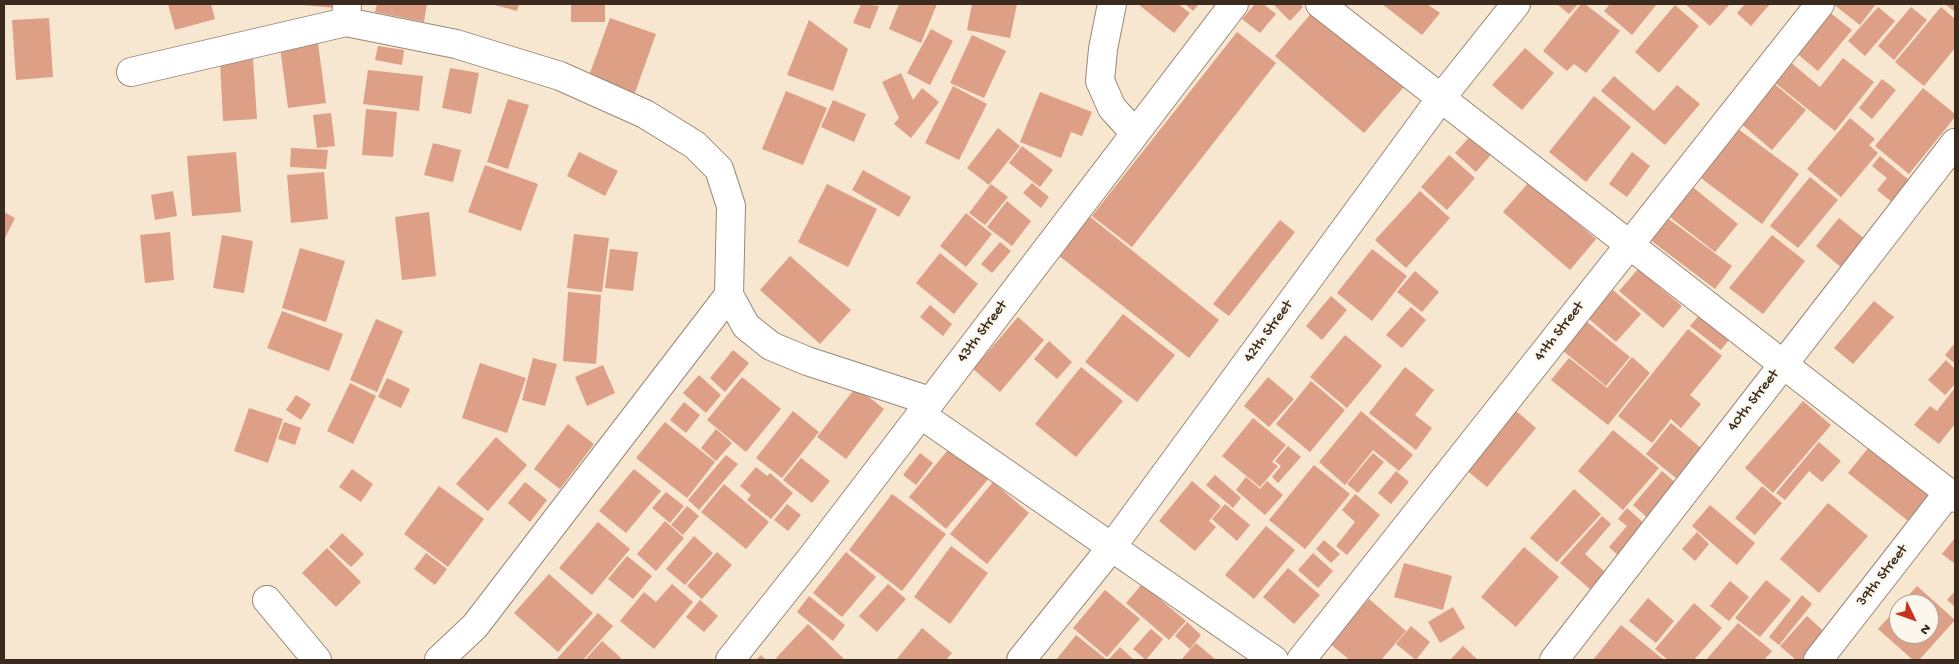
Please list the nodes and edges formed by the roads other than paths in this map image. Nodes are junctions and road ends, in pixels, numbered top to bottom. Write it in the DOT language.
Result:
graph roads {
  1 [pos="1112,4"];
  2 [pos="1234,4"];
  3 [pos="1320,4"];
  4 [pos="1516,4"];
  5 [pos="1820,4"];
  6 [pos="347,13"];
  7 [pos="131,72"];
  8 [pos="1441,98"];
  9 [pos="1135,133"];
  10 [pos="1955,143"];
  11 [pos="1629,244"];
  12 [pos="729,296"];
  13 [pos="1782,364"];
  14 [pos="925,408"];
  15 [pos="1951,495"];
  16 [pos="1111,548"];
  17 [pos="267,600"];
  18 [pos="317,660"];
  19 [pos="439,660"];
  20 [pos="730,660"];
  21 [pos="1021,660"];
  22 [pos="1274,660"];
  23 [pos="1301,660"];
  24 [pos="1554,660"];
  25 [pos="1818,660"];
  1 -- 9 [label="street"];
  2 -- 9 [label="street, 43th Street"];
  3 -- 8 [label="street"];
  4 -- 8 [label="street, 42th Street"];
  5 -- 11 [label="street, 41th Street"];
  6 -- 7 [label="street"];
  6 -- 12 [label="street"];
  8 -- 11 [label="street"];
  8 -- 16 [label="street, 42th Street"];
  9 -- 14 [label="street, 43th Street"];
  10 -- 13 [label="street, 40th Street"];
  11 -- 13 [label="street"];
  11 -- 23 [label="street, 41th Street"];
  12 -- 14 [label="street"];
  12 -- 19 [label="street"];
  13 -- 15 [label="street"];
  13 -- 24 [label="street, 40th Street"];
  14 -- 16 [label="street"];
  14 -- 20 [label="street, 43th Street"];
  15 -- 25 [label="street, 39th Street"];
  16 -- 21 [label="street, 42th Street"];
  16 -- 22 [label="street"];
  17 -- 18 [label="street"];
}
